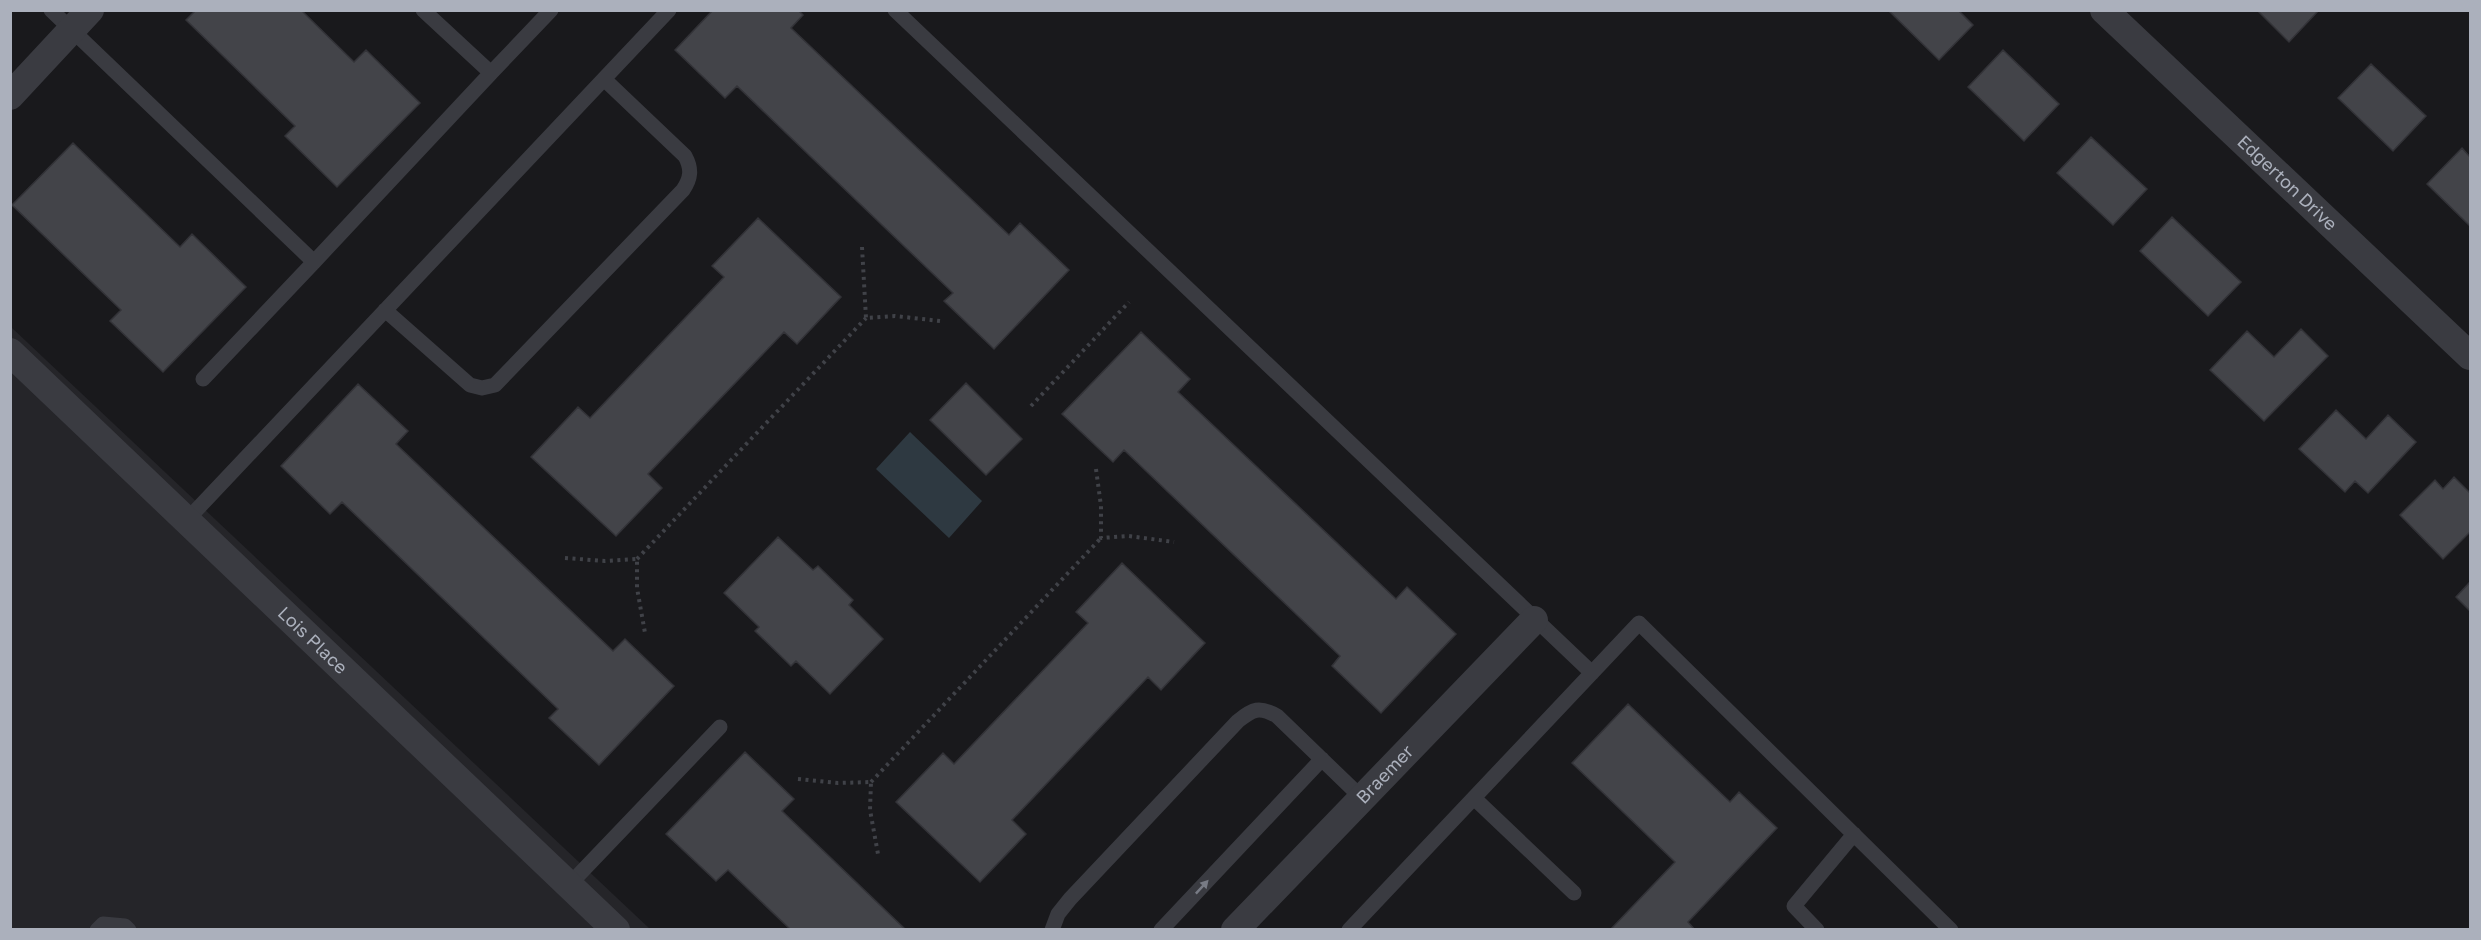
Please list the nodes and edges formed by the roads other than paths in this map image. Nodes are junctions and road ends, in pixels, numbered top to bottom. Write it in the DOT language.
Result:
graph roads {
  1 [pos="51,10"];
  2 [pos="423,10"];
  3 [pos="551,10"];
  4 [pos="669,10"];
  5 [pos="895,10"];
  6 [pos="2113,13"];
  7 [pos="81,20"];
  8 [pos="491,73"];
  9 [pos="604,79"];
  10 [pos="10,96"];
  11 [pos="314,262"];
  12 [pos="385,310"];
  13 [pos="10,352"];
  14 [pos="2470,356"];
  15 [pos="203,379"];
  16 [pos="186,521"];
  17 [pos="1534,620"];
  18 [pos="1592,673"];
  19 [pos="720,728"];
  20 [pos="1322,759"];
  21 [pos="1362,798"];
  22 [pos="1474,798"];
  23 [pos="1854,834"];
  24 [pos="569,885"];
  25 [pos="1575,893"];
  26 [pos="98,930"];
  27 [pos="129,930"];
  28 [pos="616,930"];
  29 [pos="1052,930"];
  30 [pos="1161,930"];
  31 [pos="1235,930"];
  32 [pos="1349,930"];
  33 [pos="1817,930"];
  34 [pos="1951,930"];
  1 -- 7 [label="lane"];
  2 -- 8 [label="lane"];
  3 -- 8 [label="lane"];
  4 -- 9 [label="lane"];
  5 -- 17 [label="lane"];
  6 -- 14 [label="street, Edgerton Drive"];
  7 -- 10 [label="street"];
  7 -- 11 [label="lane"];
  8 -- 11 [label="lane"];
  9 -- 12 [label="lane"];
  9 -- 12 [label="lane"];
  11 -- 15 [label="lane"];
  12 -- 16 [label="lane"];
  13 -- 16 [label="street, Lois Place"];
  16 -- 24 [label="street, Lois Place"];
  17 -- 18 [label="lane"];
  17 -- 21 [label="street, Braemer"];
  18 -- 22 [label="lane"];
  18 -- 23 [label="lane"];
  19 -- 24 [label="lane"];
  20 -- 21 [label="lane"];
  20 -- 29 [label="lane"];
  30 -- 20 [label="lane, one-way"];
  21 -- 31 [label="street, Braemer"];
  22 -- 25 [label="lane"];
  22 -- 32 [label="lane"];
  23 -- 33 [label="lane"];
  23 -- 34 [label="lane"];
  24 -- 28 [label="street, Lois Place"];
  26 -- 27 [label="lane"];
}
